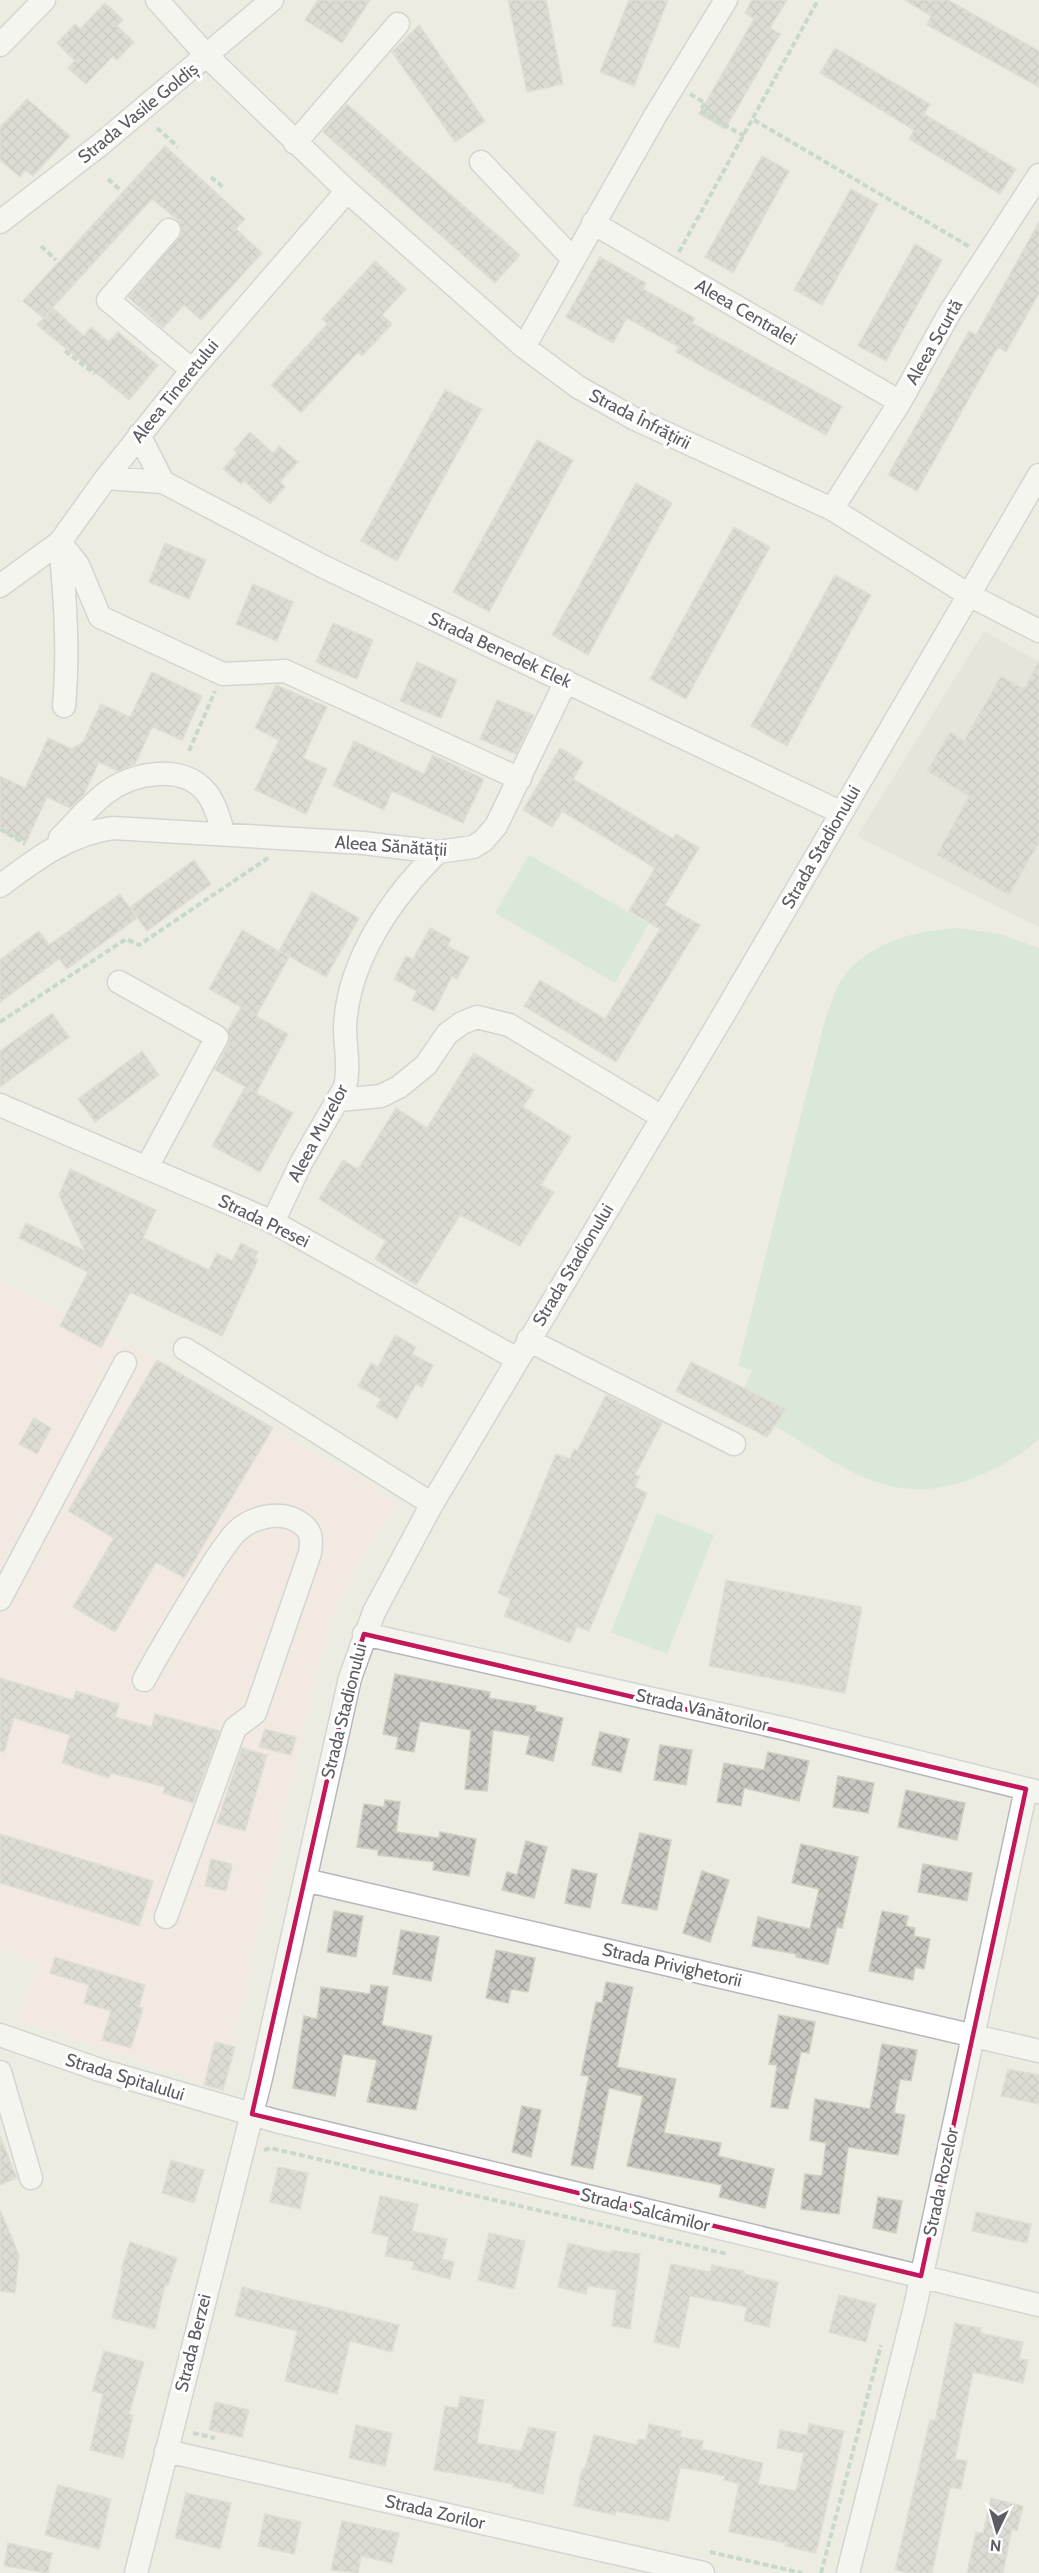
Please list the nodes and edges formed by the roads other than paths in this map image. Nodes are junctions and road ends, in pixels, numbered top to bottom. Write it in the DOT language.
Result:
graph roads {
  1 [pos="44,0"];
  2 [pos="157,0"];
  3 [pos="272,0"];
  4 [pos="726,0"];
  5 [pos="398,24"];
  6 [pos="0,45"];
  7 [pos="207,56"];
  8 [pos="295,143"];
  9 [pos="481,162"];
  10 [pos="1039,176"];
  11 [pos="347,191"];
  12 [pos="0,222"];
  13 [pos="593,223"];
  14 [pos="169,230"];
  15 [pos="573,259"];
  16 [pos="524,347"];
  17 [pos="192,370"];
  18 [pos="900,402"];
  19 [pos="140,435"];
  20 [pos="1039,475"];
  21 [pos="106,478"];
  22 [pos="163,482"];
  23 [pos="832,509"];
  24 [pos="60,542"];
  25 [pos="0,586"];
  26 [pos="969,595"];
  27 [pos="1039,631"];
  28 [pos="566,681"];
  29 [pos="64,706"];
  30 [pos="520,779"];
  31 [pos="840,812"];
  32 [pos="224,834"];
  33 [pos="46,852"];
  34 [pos="438,852"];
  35 [pos="0,886"];
  36 [pos="119,982"];
  37 [pos="339,1100"];
  38 [pos="0,1105"];
  39 [pos="662,1117"];
  40 [pos="147,1167"];
  41 [pos="273,1222"];
  42 [pos="185,1349"];
  43 [pos="523,1349"];
  44 [pos="125,1363"];
  45 [pos="734,1444"];
  46 [pos="432,1504"];
  47 [pos="0,1599"];
  48 [pos="364,1634"];
  49 [pos="144,1680"];
  50 [pos="1032,1790"];
  51 [pos="305,1880"];
  52 [pos="166,1917"];
  53 [pos="0,2035"];
  54 [pos="972,2035"];
  55 [pos="1039,2050"];
  56 [pos="0,2072"];
  57 [pos="252,2114"];
  58 [pos="31,2178"];
  59 [pos="921,2276"];
  60 [pos="1039,2305"];
  61 [pos="166,2451"];
  62 [pos="136,2573"];
  63 [pos="703,2573"];
  64 [pos="848,2573"];
  1 -- 6 [label="street"];
  2 -- 7 [label="street, Strada Înfrățirii"];
  3 -- 7 [label="street, Strada Vasile Goldiș"];
  4 -- 13 [label="street"];
  5 -- 8 [label="street"];
  7 -- 8 [label="street, Strada Înfrățirii"];
  7 -- 12 [label="street, Strada Vasile Goldiș"];
  8 -- 11 [label="street, Strada Înfrățirii"];
  9 -- 15 [label="street"];
  10 -- 18 [label="street, Aleea Scurtă"];
  11 -- 16 [label="street, Strada Înfrățirii"];
  11 -- 17 [label="street, Aleea Tineretului"];
  13 -- 15 [label="street"];
  13 -- 18 [label="street, Aleea Centralei"];
  14 -- 17 [label="street"];
  15 -- 16 [label="street"];
  16 -- 23 [label="street, Strada Înfrățirii"];
  17 -- 19 [label="street, Aleea Tineretului"];
  18 -- 23 [label="street, Aleea Scurtă"];
  19 -- 21 [label="street, Aleea Tineretului"];
  19 -- 22 [label="street"];
  20 -- 26 [label="street, Strada Stadionului"];
  21 -- 22 [label="street, Strada Benedek Elek"];
  21 -- 24 [label="street, Aleea Tineretului"];
  22 -- 28 [label="street, Strada Benedek Elek"];
  23 -- 26 [label="street, Strada Înfrățirii"];
  24 -- 25 [label="street, Aleea Tineretului"];
  24 -- 29 [label="street"];
  24 -- 30 [label="street"];
  26 -- 27 [label="street, Strada Înfrățirii"];
  26 -- 31 [label="street, Strada Stadionului"];
  28 -- 30 [label="street, Aleea Sănătății"];
  28 -- 31 [label="street, Strada Benedek Elek"];
  30 -- 34 [label="street, Aleea Sănătății"];
  31 -- 39 [label="street, Strada Stadionului"];
  32 -- 33 [label="street, Aleea Sănătății"];
  32 -- 33 [label="street, Aleea Sănătății"];
  32 -- 34 [label="street, Aleea Sănătății"];
  33 -- 35 [label="street, Aleea Sănătății"];
  34 -- 37 [label="street, Aleea Muzelor"];
  36 -- 40 [label="street"];
  37 -- 39 [label="street"];
  37 -- 41 [label="street, Aleea Muzelor"];
  38 -- 40 [label="street, Strada Presei"];
  39 -- 43 [label="street, Strada Stadionului"];
  40 -- 41 [label="street, Strada Presei"];
  41 -- 43 [label="street, Strada Presei"];
  42 -- 46 [label="street"];
  43 -- 45 [label="street, Strada Presei"];
  43 -- 46 [label="street, Strada Stadionului"];
  44 -- 47 [label="street"];
  46 -- 48 [label="street, Strada Stadionului"];
  48 -- 50 [label="street, Strada Vânătorilor"];
  48 -- 51 [label="street, Strada Stadionului"];
  49 -- 52 [label="street"];
  50 -- 54 [label="street, Strada Rozelor"];
  51 -- 54 [label="street, Strada Privighetorii"];
  51 -- 57 [label="street, Strada Stadionului"];
  53 -- 57 [label="street, Strada Spitalului"];
  54 -- 55 [label="street, Strada Privighetorii"];
  54 -- 59 [label="street, Strada Rozelor"];
  56 -- 58 [label="street"];
  57 -- 59 [label="street, Strada Salcâmilor"];
  57 -- 61 [label="street, Strada Berzei"];
  59 -- 60 [label="street, Strada Salcâmilor"];
  59 -- 64 [label="street, Strada Rozelor"];
  61 -- 62 [label="street, Strada Berzei"];
  61 -- 63 [label="street, Strada Zorilor"];
}
